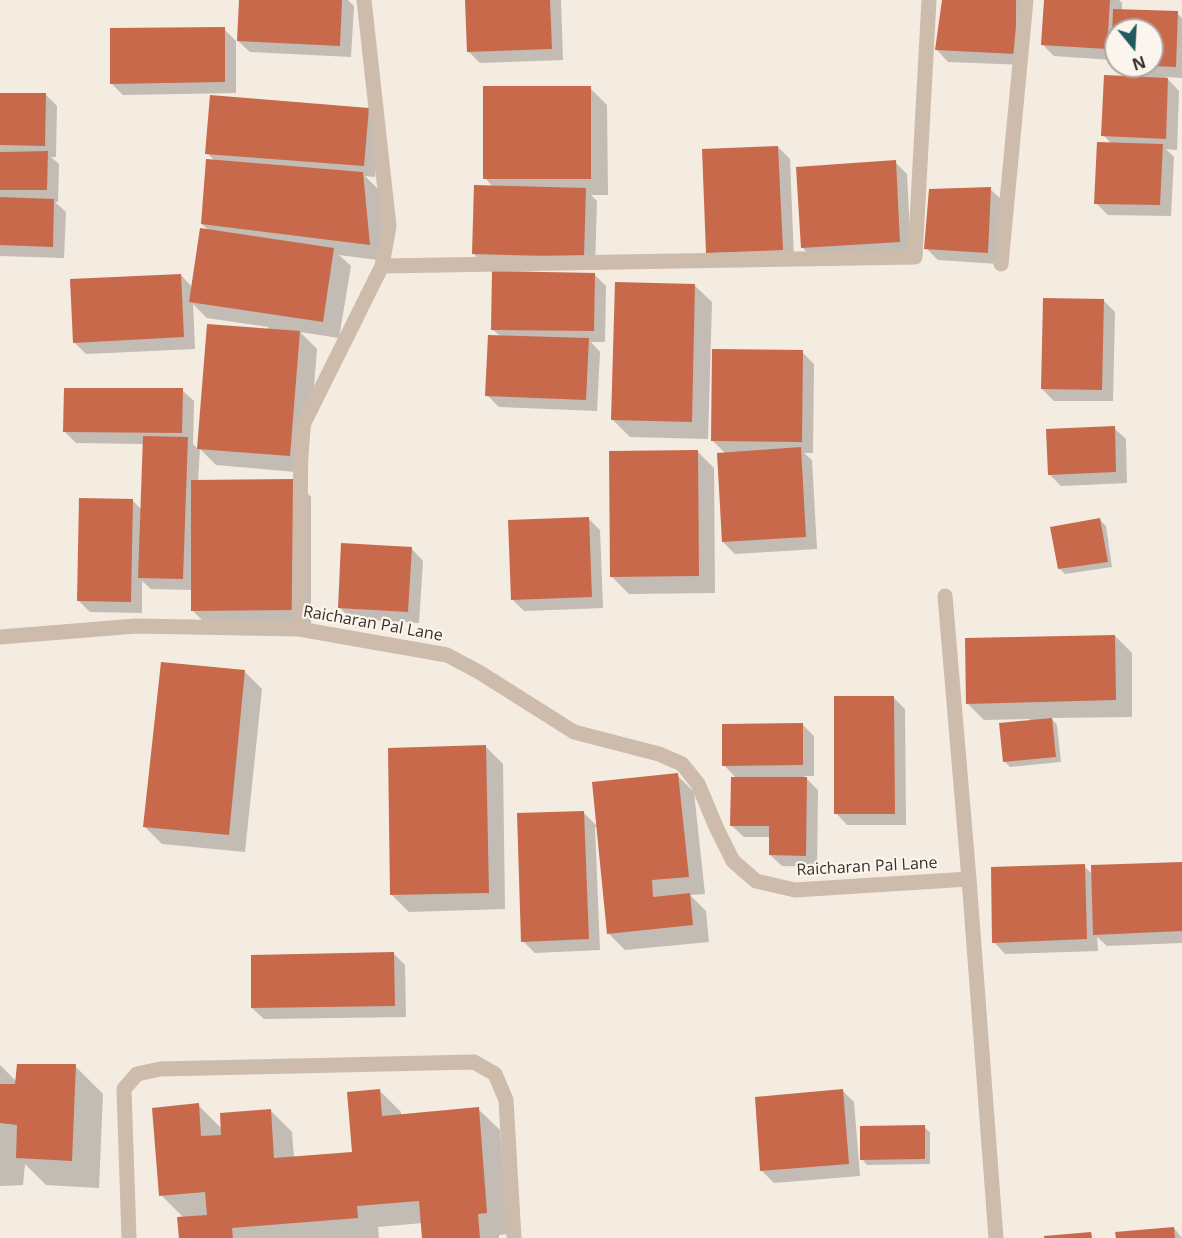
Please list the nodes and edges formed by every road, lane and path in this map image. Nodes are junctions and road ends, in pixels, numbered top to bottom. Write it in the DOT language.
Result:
graph roads {
  1 [pos="364,0"];
  2 [pos="929,0"];
  3 [pos="1026,0"];
  4 [pos="1001,264"];
  5 [pos="382,266"];
  6 [pos="945,596"];
  7 [pos="299,629"];
  8 [pos="0,637"];
  9 [pos="969,879"];
  10 [pos="129,1238"];
  11 [pos="514,1238"];
  12 [pos="996,1238"];
  1 -- 5 [label="street"];
  2 -- 5 [label="street"];
  3 -- 4 [label="street"];
  5 -- 7 [label="street"];
  6 -- 9 [label="street"];
  7 -- 8 [label="street, Raicharan Pal Lane"];
  7 -- 9 [label="street, Raicharan Pal Lane"];
  9 -- 12 [label="street"];
  10 -- 11 [label="street"];
}
